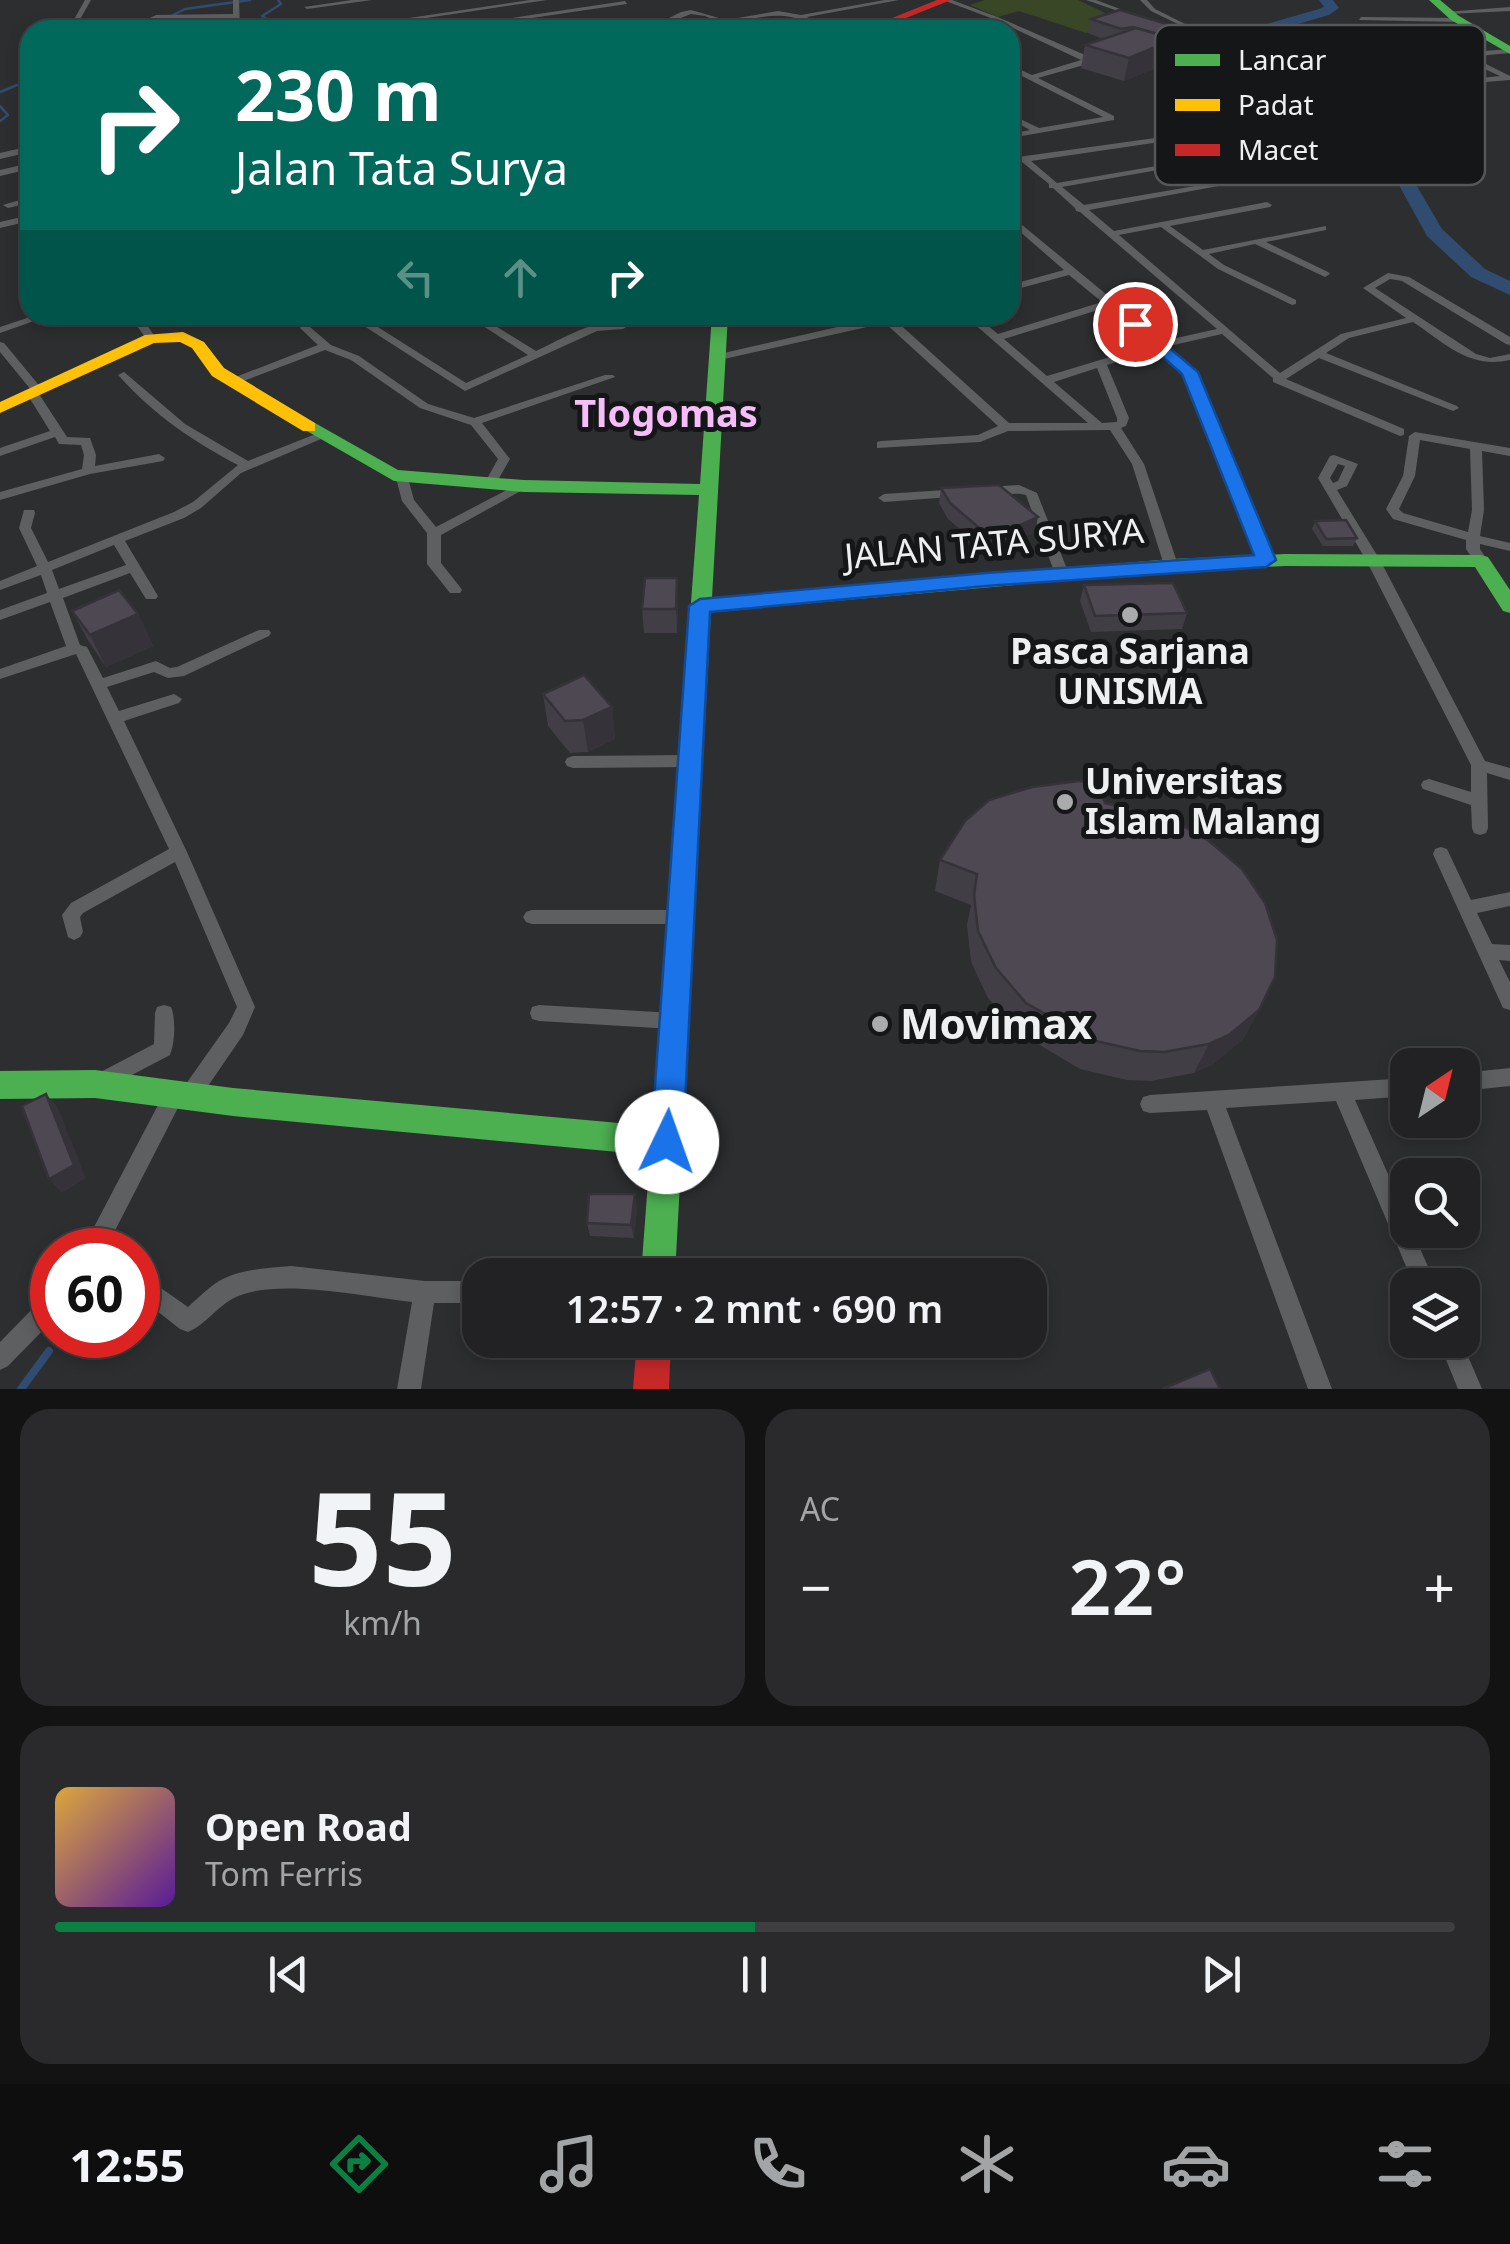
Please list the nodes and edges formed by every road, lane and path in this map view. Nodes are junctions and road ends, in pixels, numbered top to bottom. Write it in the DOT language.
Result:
graph roads {
  1 [pos="369,0"];
  2 [pos="544,0"];
  3 [pos="1089,0"];
  4 [pos="1143,0"];
  5 [pos="236,1"];
  6 [pos="940,1"];
  7 [pos="629,5"];
  8 [pos="872,5"];
  9 [pos="307,7"];
  10 [pos="492,7"];
  11 [pos="1116,9"];
  12 [pos="899,11"];
  13 [pos="800,12"];
  14 [pos="1510,12"];
  15 [pos="1449,13"];
  16 [pos="236,16"];
  17 [pos="1361,18"];
  18 [pos="151,20"];
  19 [pos="237,20"];
  20 [pos="401,20"];
  21 [pos="495,20"];
  22 [pos="528,20"];
  23 [pos="651,20"];
  24 [pos="677,20"];
  25 [pos="721,20"];
  26 [pos="736,20"];
  27 [pos="812,20"];
  28 [pos="996,20"];
  29 [pos="1184,25"];
  30 [pos="1020,28"];
  31 [pos="1485,37"];
  32 [pos="1510,51"];
  33 [pos="1485,53"];
  34 [pos="1108,54"];
  35 [pos="1088,61"];
  36 [pos="1485,66"];
  37 [pos="1020,73"];
  38 [pos="1031,78"];
  39 [pos="1485,80"];
  40 [pos="1020,121"];
  41 [pos="1040,132"];
  42 [pos="1020,135"];
  43 [pos="1155,140"];
  44 [pos="1024,159"];
  45 [pos="1020,160"];
  46 [pos="1155,169"];
  47 [pos="1218,185"];
  48 [pos="1052,186"];
  49 [pos="20,202"];
  50 [pos="1266,204"];
  51 [pos="8,205"];
  52 [pos="1079,208"];
  53 [pos="1165,226"];
  54 [pos="1323,228"];
  55 [pos="1020,229"];
  56 [pos="1110,234"];
  57 [pos="1026,235"];
  58 [pos="1020,236"];
  59 [pos="1256,241"];
  60 [pos="1202,253"];
  61 [pos="1072,271"];
  62 [pos="1325,274"];
  63 [pos="1020,285"];
  64 [pos="1110,302"];
  65 [pos="1292,302"];
  66 [pos="1412,319"];
  67 [pos="142,325"];
  68 [pos="306,325"];
  69 [pos="367,325"];
  70 [pos="489,325"];
  71 [pos="719,325"];
  72 [pos="862,325"];
  73 [pos="895,325"];
  74 [pos="981,325"];
  75 [pos="623,326"];
  76 [pos="1224,330"];
  77 [pos="151,338"];
  78 [pos="997,338"];
  79 [pos="1510,342"];
  80 [pos="1160,344"];
  81 [pos="0,345"];
  82 [pos="326,346"];
  83 [pos="1317,353"];
  84 [pos="537,356"];
  85 [pos="1510,357"];
  86 [pos="716,358"];
  87 [pos="1101,363"];
  88 [pos="124,375"];
  89 [pos="608,376"];
  90 [pos="1047,380"];
  91 [pos="1277,380"];
  92 [pos="232,382"];
  93 [pos="36,393"];
  94 [pos="0,408"];
  95 [pos="1453,408"];
  96 [pos="475,422"];
  97 [pos="1107,426"];
  98 [pos="1006,427"];
  99 [pos="1400,432"];
  100 [pos="56,433"];
  101 [pos="322,436"];
  102 [pos="881,445"];
  103 [pos="1476,446"];
  104 [pos="0,452"];
  105 [pos="1510,452"];
  106 [pos="159,458"];
  107 [pos="246,465"];
  108 [pos="88,471"];
  109 [pos="402,478"];
  110 [pos="490,484"];
  111 [pos="524,486"];
  112 [pos="1330,488"];
  113 [pos="707,490"];
  114 [pos="0,496"];
  115 [pos="884,498"];
  116 [pos="29,513"];
  117 [pos="434,534"];
  118 [pos="118,541"];
  119 [pos="1510,546"];
  120 [pos="1477,550"];
  121 [pos="1266,560"];
  122 [pos="1373,560"];
  123 [pos="1170,565"];
  124 [pos="134,568"];
  125 [pos="46,571"];
  126 [pos="1062,574"];
  127 [pos="0,586"];
  128 [pos="455,590"];
  129 [pos="150,596"];
  130 [pos="54,598"];
  131 [pos="700,606"];
  132 [pos="1510,606"];
  133 [pos="0,615"];
  134 [pos="264,633"];
  135 [pos="74,648"];
  136 [pos="0,674"];
  137 [pos="100,684"];
  138 [pos="174,698"];
  139 [pos="114,718"];
  140 [pos="692,761"];
  141 [pos="573,762"];
  142 [pos="1479,765"];
  143 [pos="1510,774"];
  144 [pos="1429,786"];
  145 [pos="1480,801"];
  146 [pos="1480,828"];
  147 [pos="179,852"];
  148 [pos="1441,854"];
  149 [pos="1510,899"];
  150 [pos="1466,908"];
  151 [pos="681,916"];
  152 [pos="532,917"];
  153 [pos="74,932"];
  154 [pos="1486,952"];
  155 [pos="1510,953"];
  156 [pos="1510,1002"];
  157 [pos="164,1013"];
  158 [pos="539,1013"];
  159 [pos="673,1021"];
  160 [pos="1510,1077"];
  161 [pos="1480,1080"];
  162 [pos="95,1084"];
  163 [pos="0,1085"];
  164 [pos="1390,1089"];
  165 [pos="1342,1093"];
  166 [pos="182,1094"];
  167 [pos="1213,1100"];
  168 [pos="1150,1104"];
  169 [pos="667,1142"];
  170 [pos="106,1228"];
  171 [pos="659,1258"];
  172 [pos="1418,1268"];
  173 [pos="425,1292"];
  174 [pos="462,1292"];
  175 [pos="160,1300"];
  176 [pos="30,1327"];
  177 [pos="0,1358"];
  178 [pos="653,1358"];
  179 [pos="1457,1358"];
  180 [pos="410,1389"];
  181 [pos="650,1389"];
  182 [pos="1320,1389"];
  183 [pos="1470,1389"];
  1 -- 9 [label="street"];
  2 -- 10 [label="street"];
  3 -- 11 [label="street"];
  4 -- 29 [label="street"];
  5 -- 16 [label="street"];
  6 -- 12 [label="main road"];
  6 -- 28 [label="street"];
  7 -- 22 [label="street"];
  7 -- 23 [label="street"];
  8 -- 12 [label="street"];
  8 -- 12 [label="street"];
  8 -- 13 [label="street"];
  10 -- 20 [label="street"];
  10 -- 21 [label="street"];
  13 -- 26 [label="street"];
  13 -- 27 [label="street"];
  14 -- 15 [label="street"];
  15 -- 17 [label="street"];
  16 -- 18 [label="street"];
  16 -- 19 [label="street"];
  24 -- 25 [label="street"];
  30 -- 35 [label="street"];
  31 -- 32 [label="main road"];
  32 -- 33 [label="street"];
  34 -- 35 [label="street"];
  35 -- 38 [label="street"];
  36 -- 39 [label="street"];
  37 -- 38 [label="street"];
  38 -- 41 [label="street"];
  40 -- 41 [label="street"];
  41 -- 42 [label="street"];
  43 -- 44 [label="street"];
  44 -- 45 [label="street"];
  44 -- 48 [label="street"];
  46 -- 48 [label="street"];
  47 -- 52 [label="street"];
  48 -- 52 [label="street"];
  49 -- 51 [label="street"];
  50 -- 53 [label="street"];
  52 -- 56 [label="street"];
  53 -- 56 [label="street"];
  53 -- 60 [label="street"];
  54 -- 59 [label="street"];
  55 -- 57 [label="street"];
  56 -- 76 [label="street"];
  57 -- 58 [label="street"];
  57 -- 61 [label="street"];
  59 -- 60 [label="street"];
  59 -- 62 [label="street"];
  60 -- 65 [label="street"];
  61 -- 63 [label="street"];
  61 -- 64 [label="street"];
  64 -- 78 [label="street"];
  64 -- 80 [label="street"];
  66 -- 79 [label="street"];
  66 -- 83 [label="street"];
  66 -- 85 [label="street"];
  67 -- 77 [label="street"];
  68 -- 82 [label="street"];
  69 -- 84 [label="street"];
  70 -- 84 [label="street"];
  71 -- 86 [label="main road"];
  72 -- 86 [label="street"];
  73 -- 98 [label="street"];
  74 -- 78 [label="street"];
  75 -- 84 [label="street"];
  76 -- 80 [label="street"];
  76 -- 91 [label="street"];
  77 -- 92 [label="main road"];
  77 -- 93 [label="main road"];
  78 -- 90 [label="street"];
  80 -- 87 [label="street"];
  80 -- 121 [label="street"];
  81 -- 93 [label="street"];
  82 -- 92 [label="street"];
  82 -- 96 [label="street"];
  83 -- 91 [label="street"];
  83 -- 95 [label="street"];
  86 -- 113 [label="main road"];
  87 -- 90 [label="street"];
  87 -- 97 [label="street"];
  88 -- 107 [label="street"];
  89 -- 96 [label="street"];
  90 -- 97 [label="street"];
  91 -- 99 [label="street"];
  92 -- 101 [label="main road"];
  93 -- 94 [label="main road"];
  93 -- 100 [label="street"];
  96 -- 110 [label="street"];
  97 -- 98 [label="street"];
  97 -- 123 [label="street"];
  98 -- 102 [label="street"];
  100 -- 104 [label="street"];
  100 -- 108 [label="street"];
  101 -- 107 [label="street"];
  101 -- 109 [label="main road"];
  103 -- 105 [label="street"];
  103 -- 120 [label="street"];
  103 -- 120 [label="street"];
  106 -- 108 [label="street"];
  107 -- 118 [label="street"];
  108 -- 114 [label="street"];
  109 -- 110 [label="main road"];
  109 -- 117 [label="street"];
  110 -- 111 [label="main road"];
  111 -- 113 [label="main road"];
  111 -- 117 [label="street"];
  112 -- 122 [label="street"];
  113 -- 131 [label="main road"];
  115 -- 126 [label="street"];
  116 -- 125 [label="street"];
  117 -- 128 [label="street"];
  118 -- 124 [label="street"];
  118 -- 125 [label="street"];
  119 -- 120 [label="street"];
  120 -- 122 [label="main road, JALAN TATA SURYA"];
  120 -- 132 [label="main road"];
  121 -- 122 [label="main road, JALAN TATA SURYA"];
  121 -- 123 [label="main road, JALAN TATA SURYA"];
  122 -- 142 [label="street"];
  123 -- 126 [label="main road, JALAN TATA SURYA"];
  124 -- 129 [label="street"];
  124 -- 130 [label="street"];
  125 -- 127 [label="street"];
  125 -- 130 [label="street"];
  126 -- 131 [label="main road, JALAN TATA SURYA"];
  130 -- 133 [label="street"];
  130 -- 135 [label="street"];
  131 -- 140 [label="main road"];
  134 -- 137 [label="street"];
  135 -- 136 [label="street"];
  135 -- 137 [label="street"];
  137 -- 139 [label="street"];
  138 -- 139 [label="street"];
  139 -- 147 [label="street"];
  140 -- 141 [label="street"];
  140 -- 151 [label="main road"];
  142 -- 143 [label="street"];
  142 -- 145 [label="street"];
  144 -- 145 [label="street"];
  145 -- 146 [label="street"];
  147 -- 153 [label="street"];
  147 -- 166 [label="street"];
  148 -- 150 [label="street"];
  149 -- 150 [label="street"];
  150 -- 154 [label="street"];
  151 -- 152 [label="street"];
  151 -- 159 [label="main road"];
  154 -- 155 [label="street"];
  154 -- 156 [label="street"];
  157 -- 162 [label="street"];
  158 -- 159 [label="street"];
  159 -- 169 [label="main road"];
  160 -- 161 [label="street"];
  162 -- 163 [label="main road"];
  162 -- 166 [label="main road"];
  164 -- 165 [label="street"];
  165 -- 167 [label="street"];
  165 -- 172 [label="street"];
  166 -- 169 [label="main road"];
  166 -- 170 [label="street"];
  167 -- 168 [label="street"];
  167 -- 182 [label="street"];
  169 -- 171 [label="main road"];
  173 -- 174 [label="street"];
  173 -- 175 [label="street"];
  173 -- 180 [label="street"];
  176 -- 177 [label="street"];
  178 -- 181 [label="main road"];
  179 -- 183 [label="street"];
}
